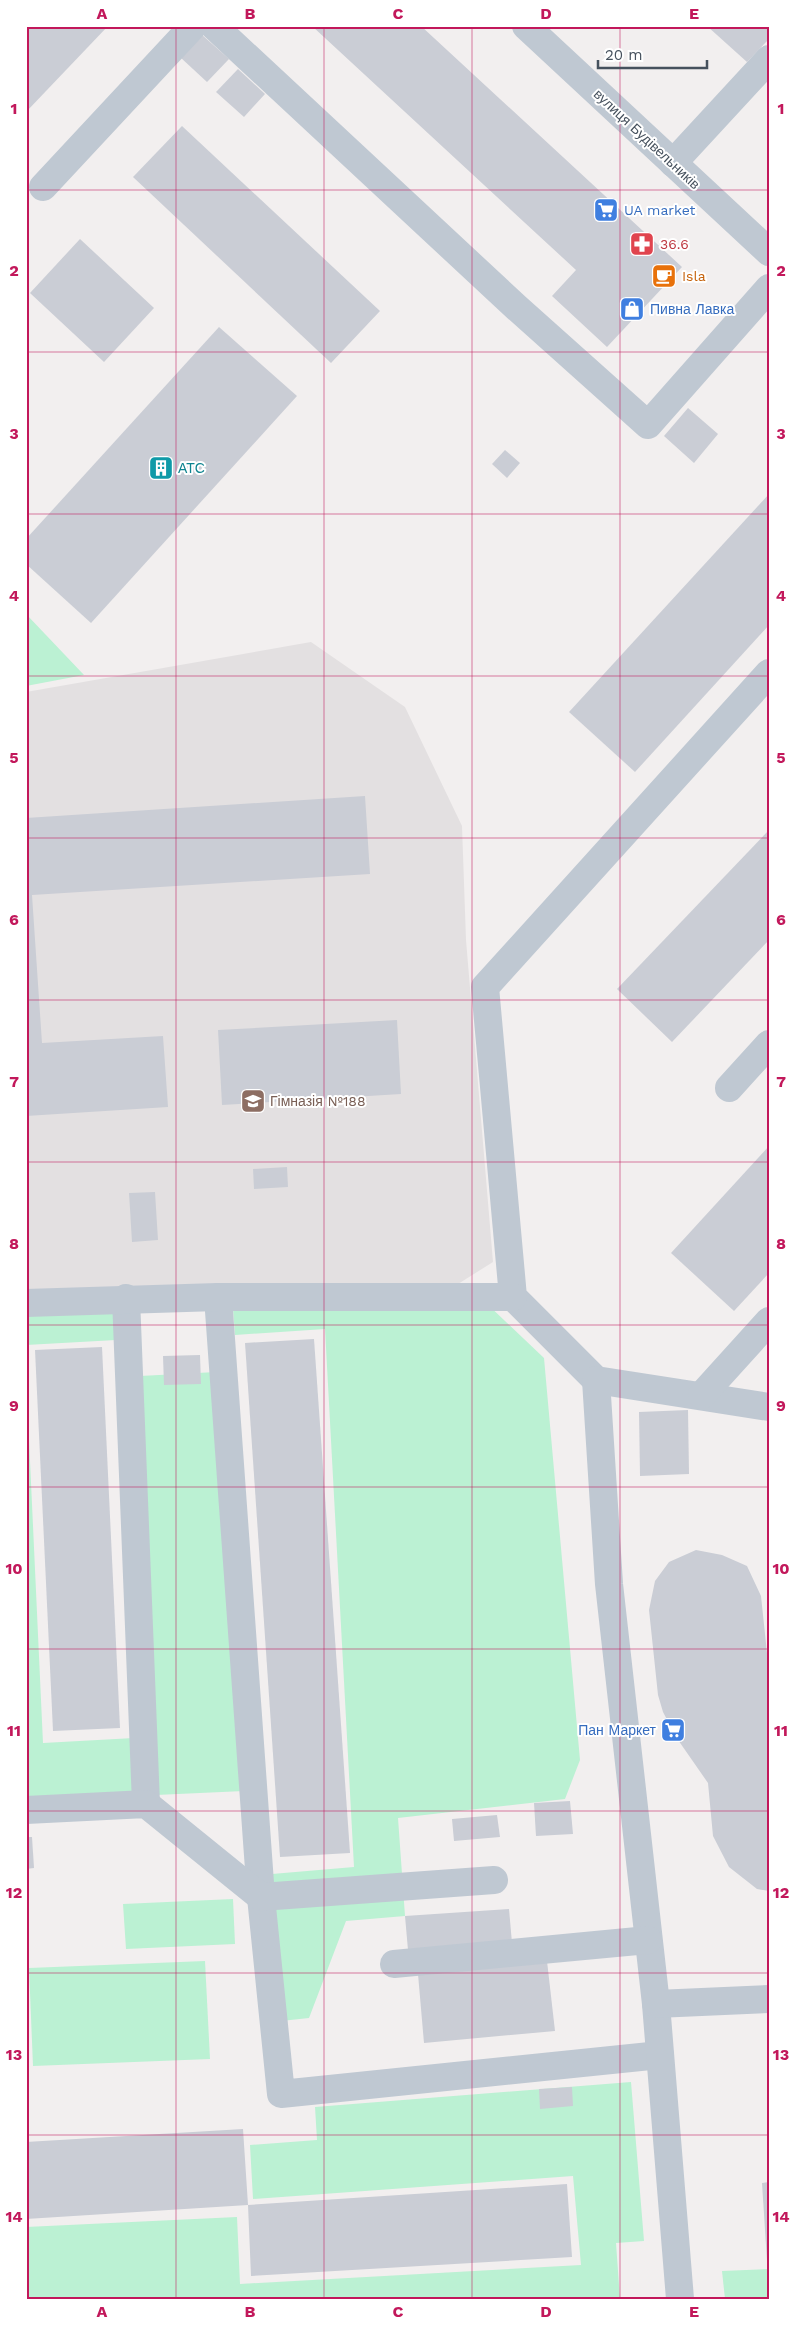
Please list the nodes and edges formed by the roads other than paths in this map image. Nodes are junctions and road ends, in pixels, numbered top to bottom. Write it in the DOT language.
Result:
graph roads {
  1 [pos="193,26"];
  2 [pos="214,26"];
  3 [pos="526,26"];
  4 [pos="769,59"];
  5 [pos="673,163"];
  6 [pos="43,187"];
  7 [pos="769,252"];
  8 [pos="769,288"];
  9 [pos="769,673"];
  10 [pos="769,1044"];
  11 [pos="729,1088"];
  12 [pos="218,1297"];
  13 [pos="513,1297"];
  14 [pos="126,1298"];
  15 [pos="26,1303"];
  16 [pos="769,1321"];
  17 [pos="596,1380"];
  18 [pos="702,1395"];
  19 [pos="769,1407"];
  20 [pos="146,1804"];
  21 [pos="26,1810"];
  22 [pos="494,1880"];
  23 [pos="262,1897"];
  24 [pos="648,1940"];
  25 [pos="394,1964"];
  26 [pos="769,1999"];
  27 [pos="656,2004"];
  28 [pos="660,2056"];
  29 [pos="680,2299"];
  1 -- 6 [label="street"];
  2 -- 8 [label="street"];
  3 -- 5 [label="street, вулиця Будівельників"];
  4 -- 5 [label="street"];
  5 -- 7 [label="street, вулиця Будівельників"];
  9 -- 13 [label="street"];
  10 -- 11 [label="street"];
  12 -- 13 [label="street"];
  12 -- 14 [label="street"];
  12 -- 23 [label="street"];
  13 -- 17 [label="street"];
  14 -- 15 [label="street"];
  14 -- 20 [label="street"];
  16 -- 18 [label="street"];
  17 -- 18 [label="street"];
  17 -- 24 [label="street"];
  18 -- 19 [label="street"];
  20 -- 21 [label="street"];
  20 -- 23 [label="street"];
  22 -- 23 [label="street"];
  23 -- 28 [label="street"];
  24 -- 25 [label="street"];
  24 -- 27 [label="street"];
  26 -- 27 [label="street"];
  27 -- 28 [label="street"];
  28 -- 29 [label="street"];
}
